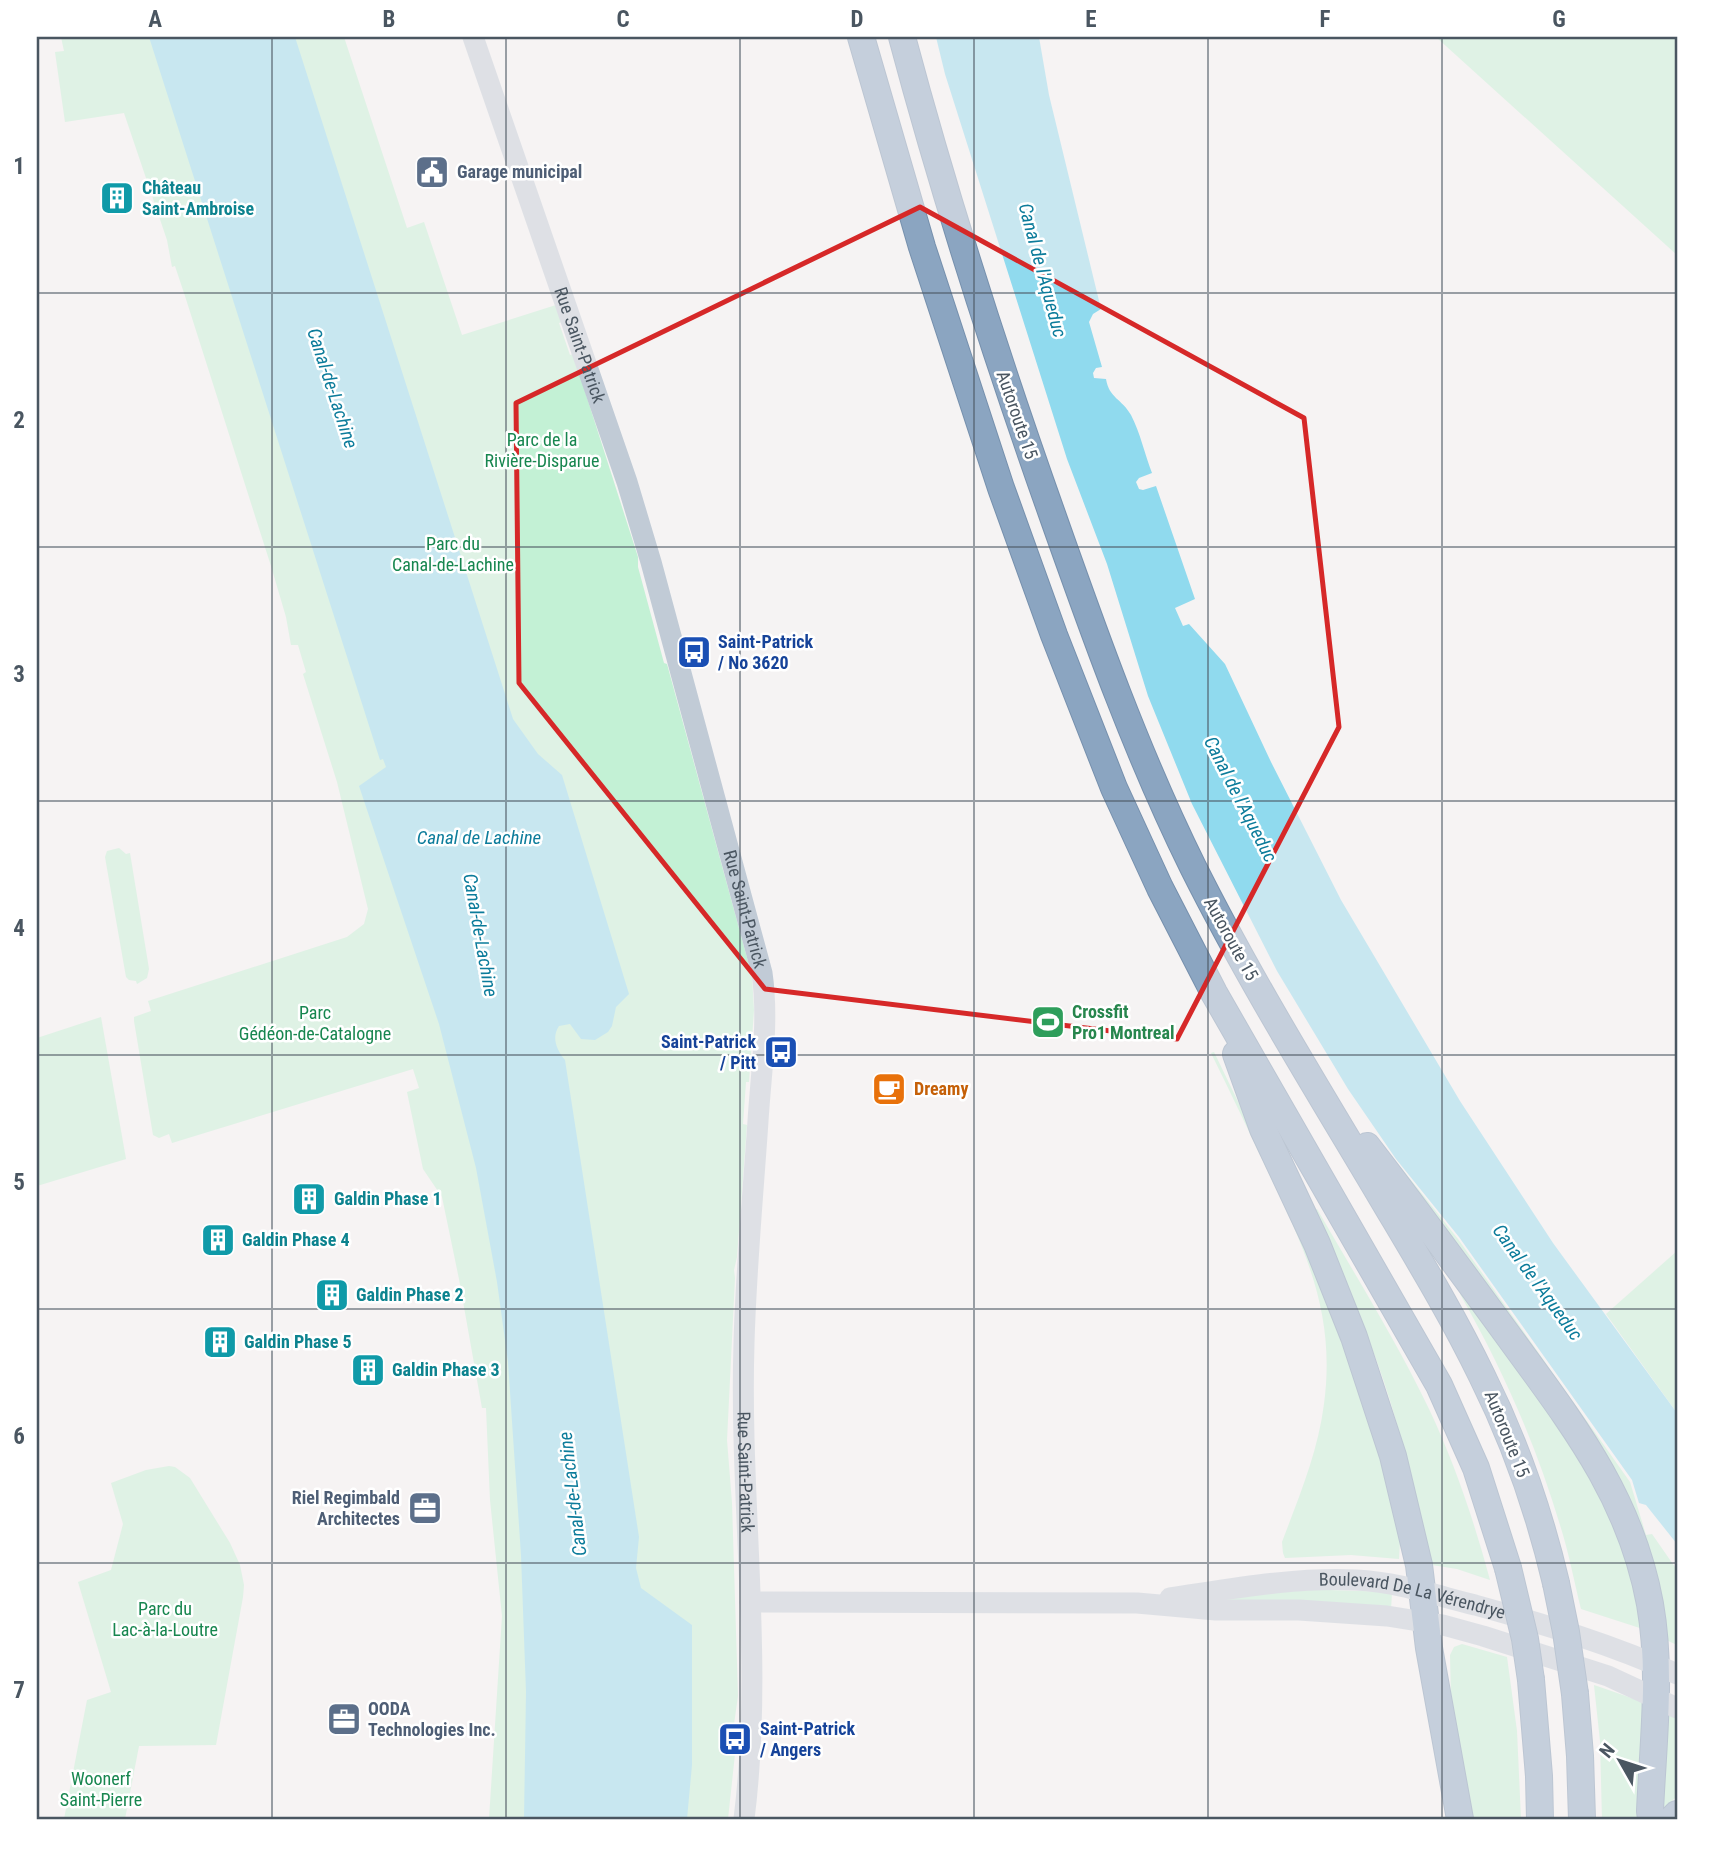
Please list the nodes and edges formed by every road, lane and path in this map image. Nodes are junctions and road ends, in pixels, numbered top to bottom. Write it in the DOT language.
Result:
graph roads {
  1 [pos="473,37"];
  2 [pos="861,37"];
  3 [pos="902,37"];
  4 [pos="1214,993"];
  5 [pos="1303,1065"];
  6 [pos="1421,1590"];
  7 [pos="750,1602"];
  8 [pos="1137,1603"];
  9 [pos="1425,1622"];
  10 [pos="1667,1669"];
  11 [pos="1666,1702"];
  12 [pos="1677,1814"];
  13 [pos="744,1819"];
  14 [pos="1460,1819"];
  15 [pos="1540,1819"];
  16 [pos="1582,1819"];
  17 [pos="1651,1819"];
  18 [pos="1672,1819"];
  1 -- 7 [label="main road, Rue Saint-Patrick"];
  2 -- 4 [label="highway"];
  3 -- 5 [label="highway, Autoroute 15"];
  4 -- 6 [label="highway"];
  4 -- 15 [label="highway, bridge"];
  5 -- 10 [label="highway"];
  5 -- 16 [label="highway, Autoroute 15, bridge"];
  6 -- 8 [label="main road, Boulevard De La Vérendrye"];
  6 -- 9 [label="highway"];
  6 -- 10 [label="main road, Boulevard De La Vérendrye"];
  7 -- 8 [label="main road, Boulevard De La Vérendrye"];
  7 -- 13 [label="main road, Rue Saint-Patrick"];
  8 -- 9 [label="main road, Boulevard De La Vérendrye"];
  9 -- 11 [label="main road, Boulevard De La Vérendrye"];
  9 -- 14 [label="highway"];
  10 -- 11 [label="highway"];
  11 -- 17 [label="highway"];
  12 -- 18 [label="highway"];
}
